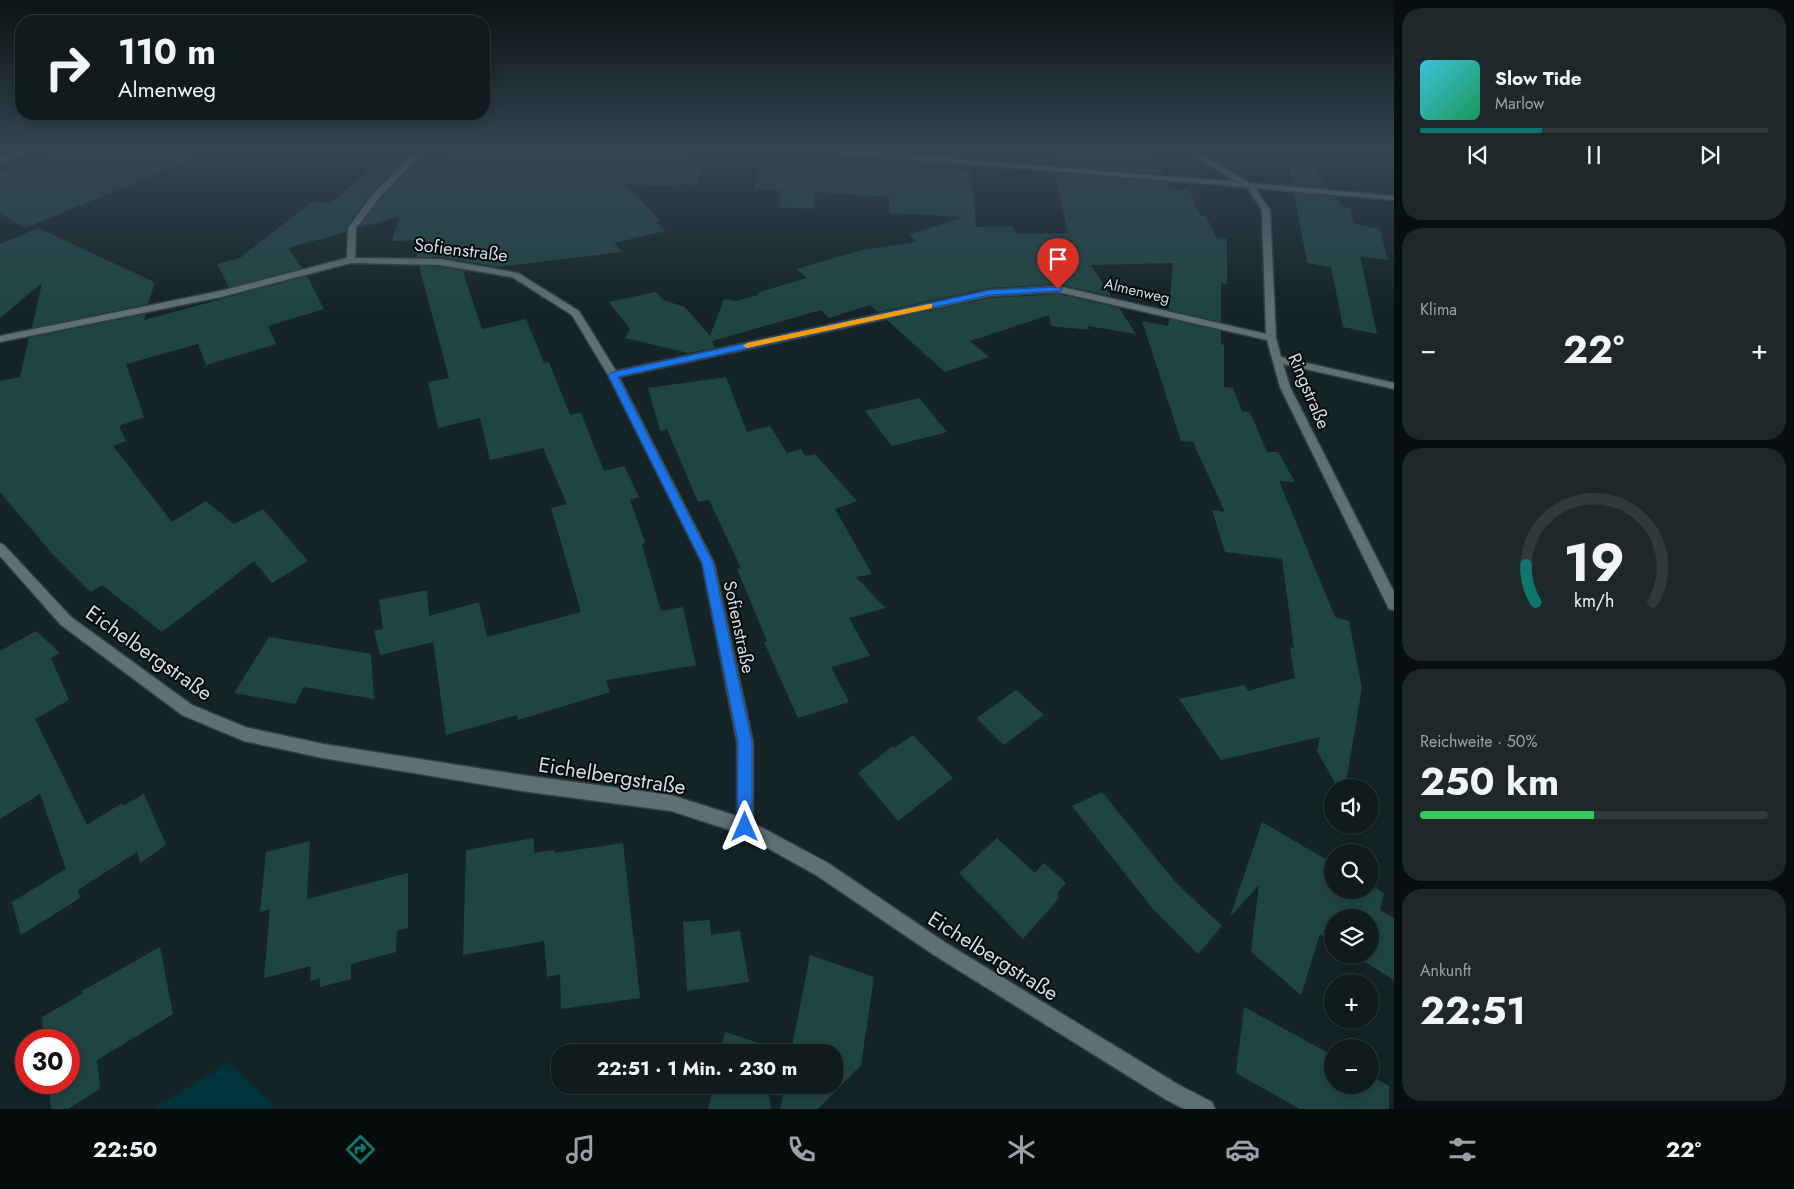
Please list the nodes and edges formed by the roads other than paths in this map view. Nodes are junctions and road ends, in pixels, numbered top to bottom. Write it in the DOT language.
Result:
graph roads {
  1 [pos="371,203"];
  2 [pos="1261,203"];
  3 [pos="351,260"];
  4 [pos="1271,338"];
  5 [pos="0,339"];
  6 [pos="1276,359"];
  7 [pos="613,375"];
  8 [pos="1394,386"];
  9 [pos="0,548"];
  10 [pos="1394,605"];
  11 [pos="745,827"];
  12 [pos="1205,1109"];
  1 -- 3 [label="street"];
  2 -- 4 [label="street, Ringstraße"];
  3 -- 5 [label="street, Sofienstraße"];
  3 -- 7 [label="street, Sofienstraße"];
  4 -- 6 [label="street, Ringstraße"];
  4 -- 7 [label="street, Almenweg"];
  6 -- 8 [label="street"];
  6 -- 10 [label="street, Ringstraße"];
  7 -- 11 [label="street, Sofienstraße"];
  9 -- 11 [label="street, Eichelbergstraße"];
  11 -- 12 [label="street, Eichelbergstraße"];
}
